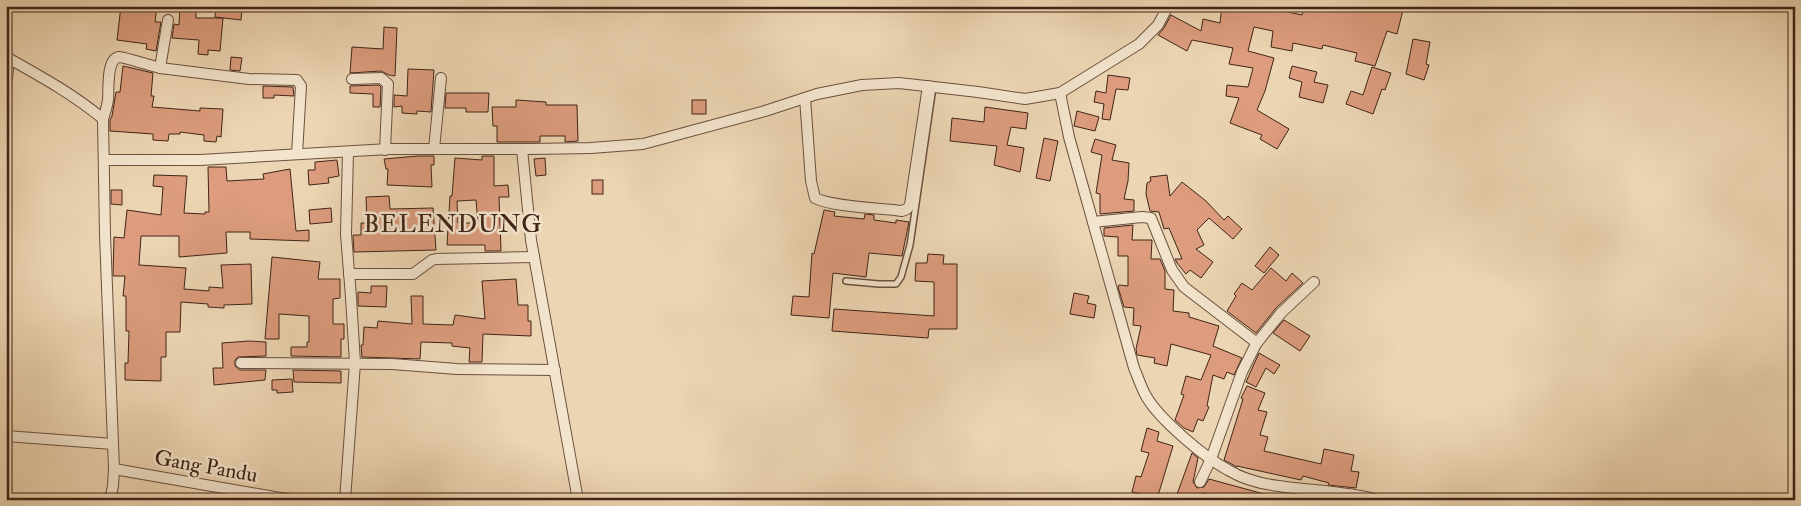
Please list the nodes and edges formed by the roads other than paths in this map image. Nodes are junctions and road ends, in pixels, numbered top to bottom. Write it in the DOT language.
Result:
graph roads {
  1 [pos="1168,6"];
  2 [pos="168,20"];
  3 [pos="7,58"];
  4 [pos="160,68"];
  5 [pos="441,78"];
  6 [pos="352,79"];
  7 [pos="931,87"];
  8 [pos="6,89"];
  9 [pos="1060,93"];
  10 [pos="805,98"];
  11 [pos="103,119"];
  12 [pos="434,149"];
  13 [pos="522,149"];
  14 [pos="385,150"];
  15 [pos="348,152"];
  16 [pos="297,154"];
  17 [pos="104,160"];
  18 [pos="1093,222"];
  19 [pos="534,257"];
  20 [pos="349,274"];
  21 [pos="846,281"];
  22 [pos="1314,282"];
  23 [pos="1257,343"];
  24 [pos="241,363"];
  25 [pos="354,363"];
  26 [pos="554,370"];
  27 [pos="6,436"];
  28 [pos="113,444"];
  29 [pos="1211,459"];
  30 [pos="114,469"];
  31 [pos="1200,482"];
  32 [pos="110,500"];
  33 [pos="292,500"];
  34 [pos="345,500"];
  35 [pos="578,500"];
  36 [pos="1378,500"];
  1 -- 9 [label="street"];
  2 -- 4 [label="street"];
  3 -- 8 [label="street"];
  3 -- 11 [label="street"];
  4 -- 11 [label="street"];
  4 -- 16 [label="street"];
  5 -- 12 [label="street"];
  6 -- 14 [label="street"];
  7 -- 9 [label="street"];
  7 -- 10 [label="street"];
  7 -- 10 [label="street"];
  7 -- 21 [label="lane"];
  9 -- 18 [label="street"];
  10 -- 13 [label="street"];
  11 -- 17 [label="street"];
  12 -- 13 [label="street"];
  12 -- 14 [label="street"];
  13 -- 19 [label="street"];
  14 -- 15 [label="street"];
  15 -- 16 [label="street"];
  15 -- 20 [label="street"];
  16 -- 17 [label="street"];
  17 -- 28 [label="street"];
  18 -- 23 [label="street"];
  18 -- 29 [label="street"];
  19 -- 20 [label="street"];
  19 -- 26 [label="street"];
  20 -- 25 [label="street"];
  22 -- 23 [label="street"];
  23 -- 29 [label="street"];
  24 -- 25 [label="street"];
  25 -- 26 [label="street"];
  25 -- 34 [label="street"];
  26 -- 35 [label="street"];
  27 -- 28 [label="street"];
  28 -- 30 [label="street"];
  29 -- 31 [label="street"];
  29 -- 36 [label="street"];
  30 -- 32 [label="street"];
  30 -- 33 [label="street, Gang Pandu"];
}
